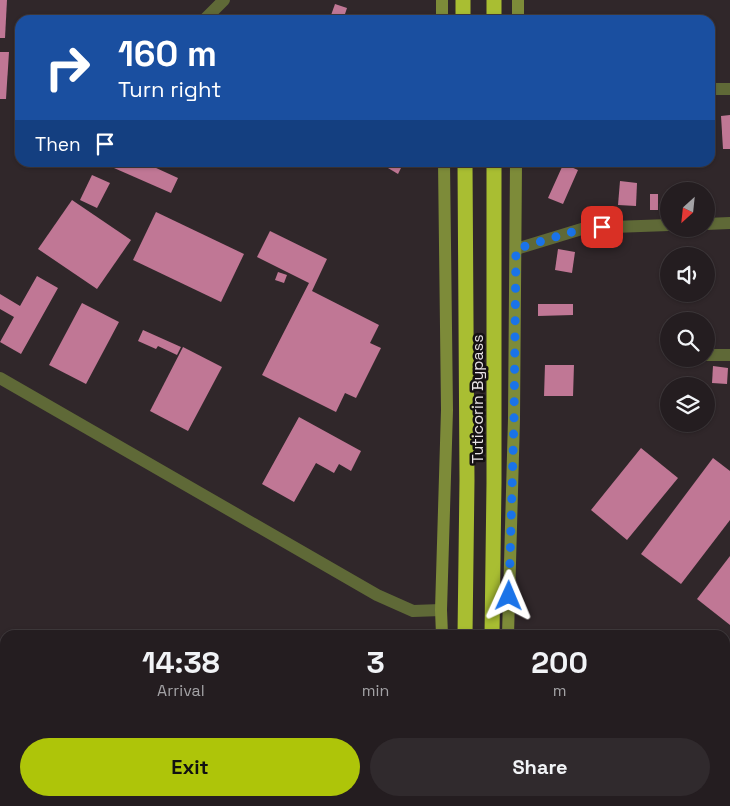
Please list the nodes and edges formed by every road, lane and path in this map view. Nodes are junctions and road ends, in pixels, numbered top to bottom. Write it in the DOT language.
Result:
graph roads {
  1 [pos="224,0"];
  2 [pos="442,0"];
  3 [pos="463,0"];
  4 [pos="494,0"];
  5 [pos="518,0"];
  6 [pos="209,15"];
  7 [pos="442,15"];
  8 [pos="464,15"];
  9 [pos="494,15"];
  10 [pos="518,15"];
  11 [pos="715,89"];
  12 [pos="730,89"];
  13 [pos="444,167"];
  14 [pos="464,167"];
  15 [pos="494,167"];
  16 [pos="516,167"];
  17 [pos="730,223"];
  18 [pos="715,224"];
  19 [pos="660,225"];
  20 [pos="516,249"];
  21 [pos="730,355"];
  22 [pos="715,356"];
  23 [pos="0,378"];
  24 [pos="441,610"];
  25 [pos="442,630"];
  26 [pos="466,630"];
  27 [pos="492,630"];
  28 [pos="508,630"];
  1 -- 6 [label="street"];
  2 -- 7 [label="street"];
  3 -- 8 [label="highway"];
  4 -- 9 [label="highway"];
  5 -- 10 [label="street"];
  11 -- 12 [label="street"];
  13 -- 24 [label="street"];
  14 -- 26 [label="highway, Tuticorin Bypass"];
  15 -- 27 [label="highway, Tuticorin Bypass"];
  16 -- 20 [label="street"];
  17 -- 18 [label="street"];
  19 -- 20 [label="street"];
  20 -- 28 [label="street"];
  21 -- 22 [label="street"];
  23 -- 24 [label="street"];
  24 -- 25 [label="street"];
}
